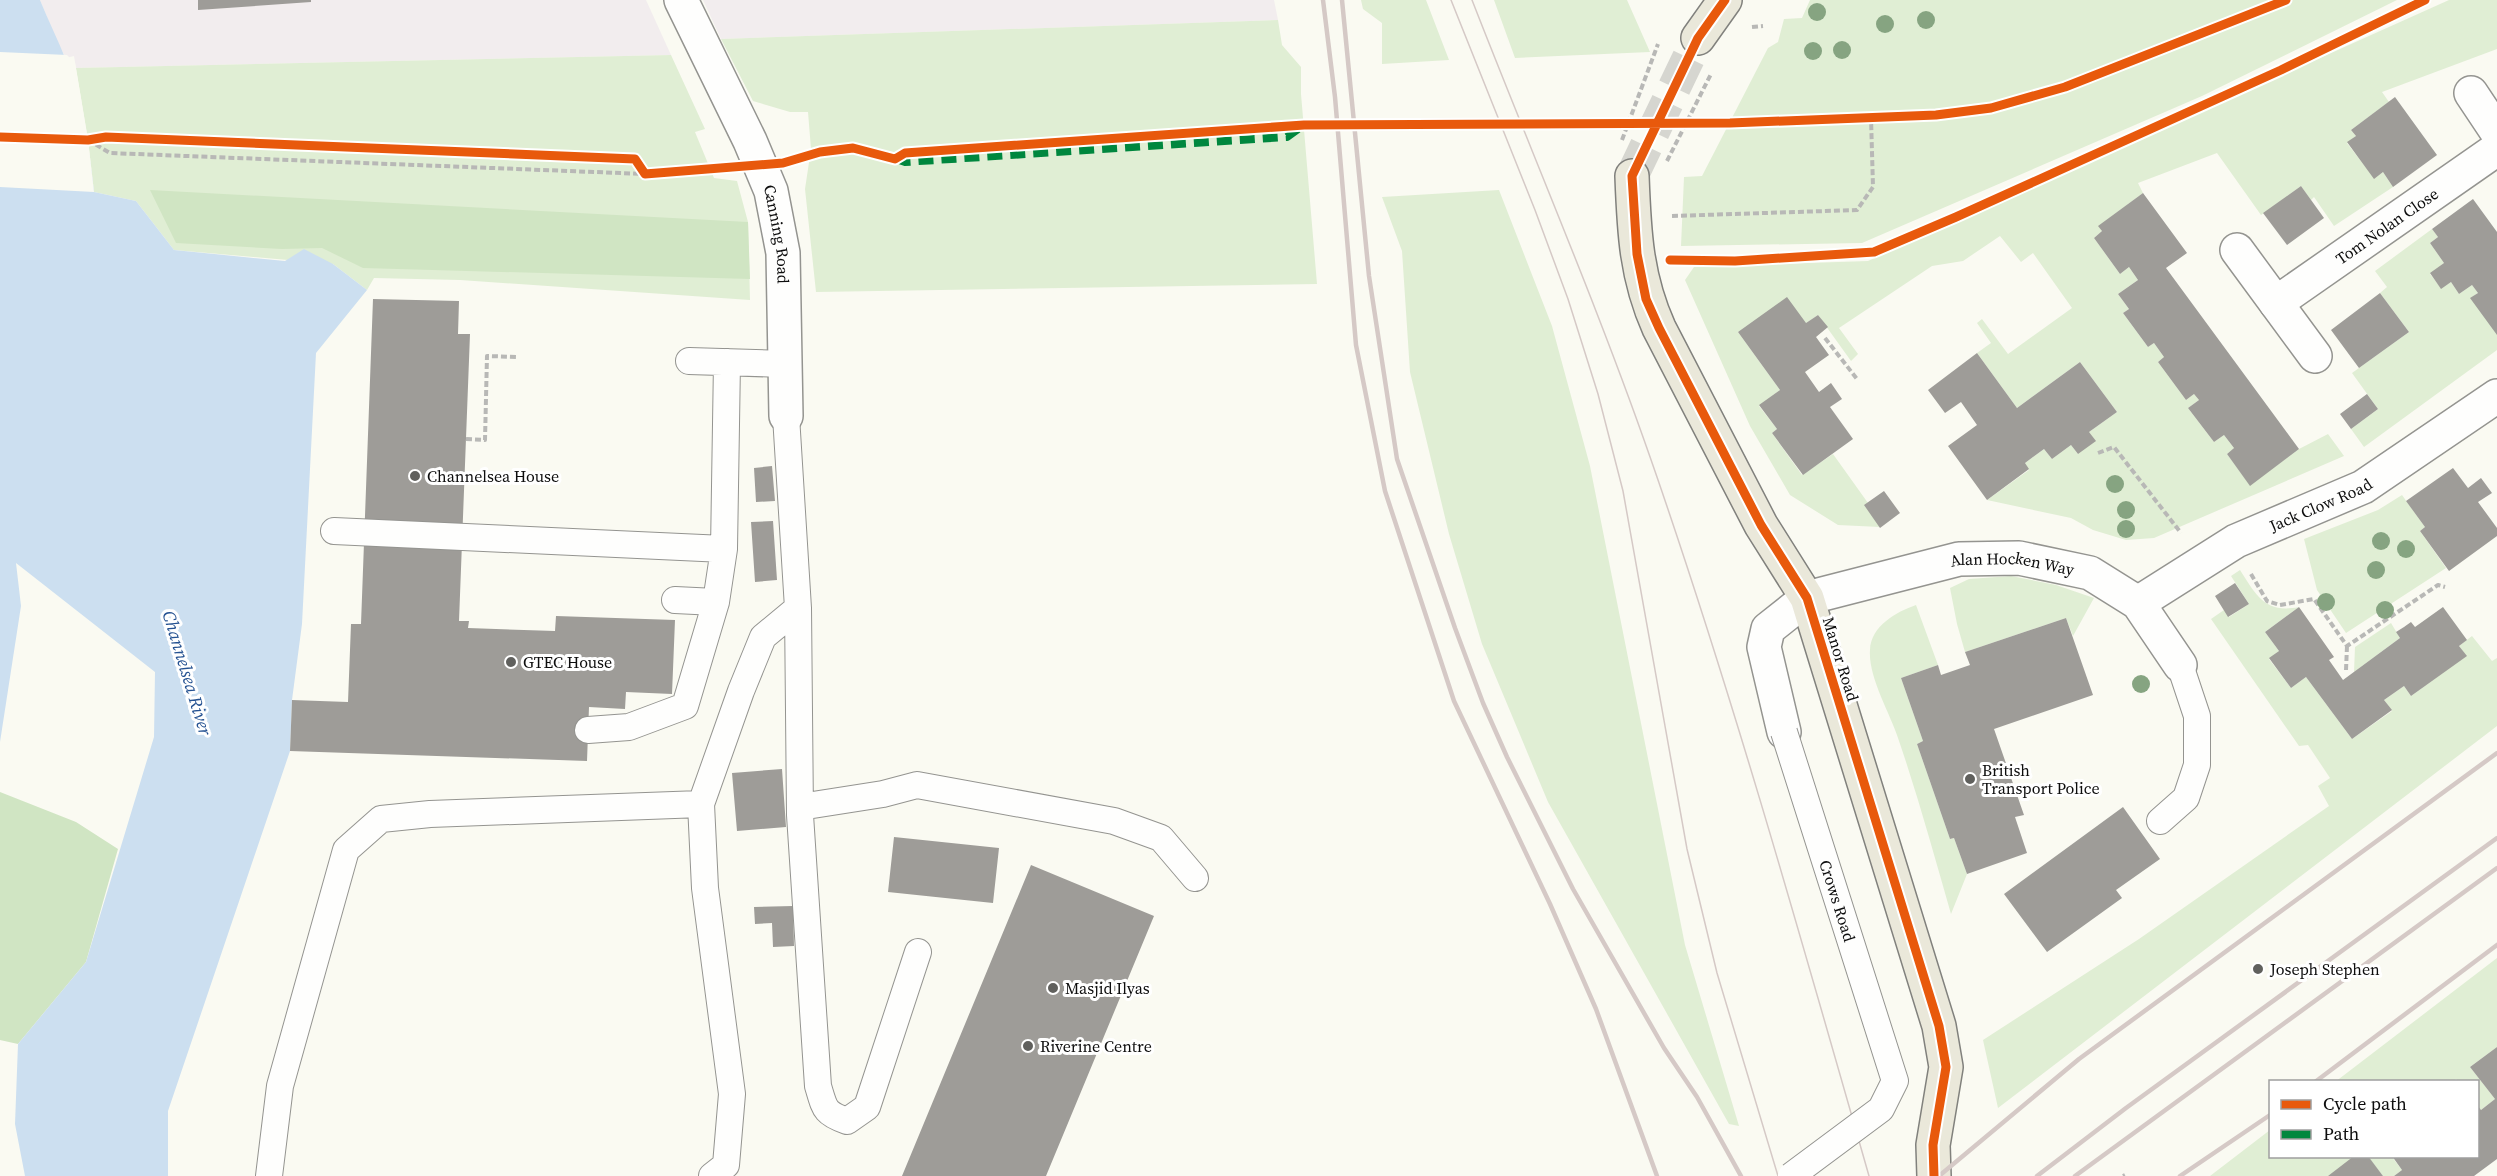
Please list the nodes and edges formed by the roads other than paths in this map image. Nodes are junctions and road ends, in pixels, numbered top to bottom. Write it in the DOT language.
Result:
graph roads {
  1 [pos="681,0"];
  2 [pos="1725,0"];
  3 [pos="1707,51"];
  4 [pos="2471,93"];
  5 [pos="2497,132"];
  6 [pos="2497,149"];
  7 [pos="1648,173"];
  8 [pos="2237,250"];
  9 [pos="2276,303"];
  10 [pos="2315,356"];
  11 [pos="689,361"];
  12 [pos="727,362"];
  13 [pos="784,364"];
  14 [pos="2497,396"];
  15 [pos="786,416"];
  16 [pos="334,531"];
  17 [pos="724,549"];
  18 [pos="1807,598"];
  19 [pos="675,600"];
  20 [pos="716,602"];
  21 [pos="2138,603"];
  22 [pos="798,608"];
  23 [pos="2180,665"];
  24 [pos="1780,717"];
  25 [pos="588,730"];
  26 [pos="701,804"];
  27 [pos="800,807"];
  28 [pos="2160,821"];
  29 [pos="1195,878"];
  30 [pos="918,952"];
  31 [pos="269,1176"];
  32 [pos="712,1176"];
  33 [pos="1791,1176"];
  34 [pos="1934,1176"];
  1 -- 13 [label="street, Canning Road"];
  2 -- 3 [label="main road"];
  4 -- 5 [label="street"];
  6 -- 9 [label="street, Tom Nolan Close"];
  7 -- 18 [label="main road, Manor Road"];
  8 -- 9 [label="street"];
  9 -- 10 [label="street"];
  11 -- 12 [label="lane"];
  12 -- 13 [label="lane"];
  12 -- 17 [label="lane"];
  13 -- 15 [label="street, Canning Road"];
  14 -- 21 [label="street, Jack Clow Road"];
  15 -- 22 [label="lane"];
  16 -- 17 [label="lane"];
  17 -- 20 [label="lane"];
  18 -- 21 [label="street, Alan Hocken Way"];
  18 -- 24 [label="street, Crows Road"];
  18 -- 34 [label="main road, Manor Road"];
  19 -- 20 [label="lane"];
  20 -- 25 [label="lane"];
  21 -- 23 [label="street, Alan Hocken Way"];
  22 -- 26 [label="lane"];
  22 -- 27 [label="lane"];
  23 -- 28 [label="lane"];
  24 -- 33 [label="lane, Crows Road, bridge"];
  26 -- 31 [label="lane"];
  26 -- 32 [label="lane"];
  27 -- 29 [label="lane"];
  27 -- 30 [label="lane"];
}
